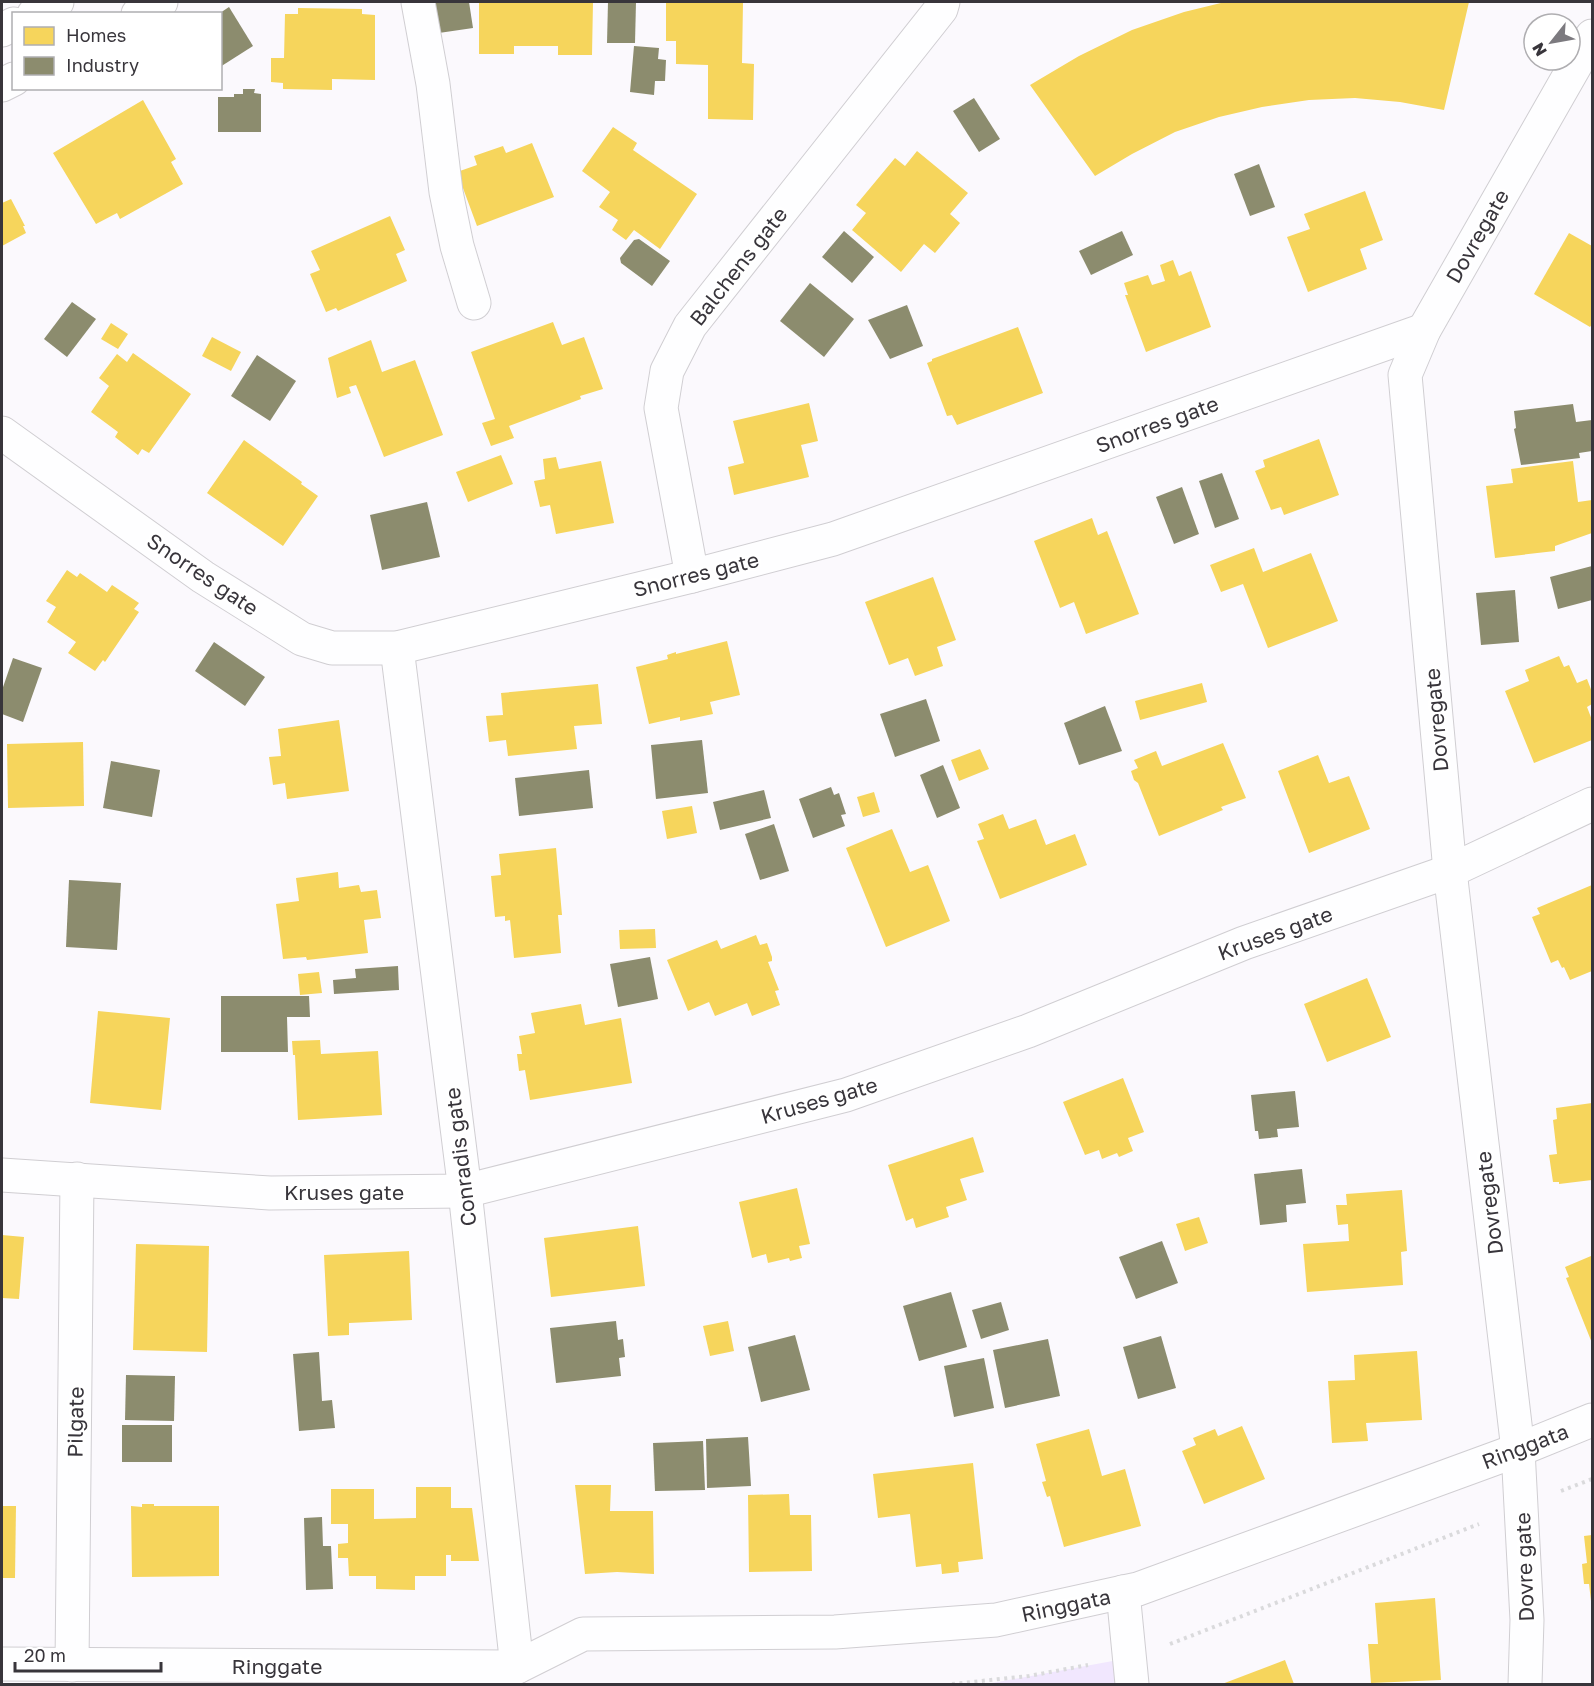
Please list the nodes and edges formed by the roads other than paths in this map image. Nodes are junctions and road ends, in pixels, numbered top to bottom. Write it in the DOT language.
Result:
graph roads {
  1 [pos="57,2"];
  2 [pos="161,2"];
  3 [pos="418,2"];
  4 [pos="943,2"];
  5 [pos="37,12"];
  6 [pos="142,12"];
  7 [pos="1593,36"];
  8 [pos="474,303"];
  9 [pos="1424,330"];
  10 [pos="2,432"];
  11 [pos="692,576"];
  12 [pos="396,648"];
  13 [pos="1593,804"];
  14 [pos="1450,871"];
  15 [pos="2,1175"];
  16 [pos="77,1179"];
  17 [pos="465,1191"];
  18 [pos="1593,1420"];
  19 [pos="1518,1450"];
  20 [pos="1123,1592"];
  21 [pos="2,1664"];
  22 [pos="72,1665"];
  23 [pos="518,1666"];
  24 [pos="1131,1671"];
  25 [pos="1525,1684"];
  1 -- 5 [label="street"];
  2 -- 6 [label="street"];
  3 -- 8 [label="street"];
  4 -- 11 [label="street, Balchens gate"];
  7 -- 9 [label="street, Dovregate"];
  9 -- 11 [label="street, Snorres gate"];
  9 -- 14 [label="street, Dovregate"];
  10 -- 12 [label="street, Snorres gate"];
  11 -- 12 [label="street, Snorres gate"];
  12 -- 17 [label="street, Conradis gate"];
  13 -- 14 [label="street, Kruses gate"];
  14 -- 17 [label="street, Kruses gate"];
  14 -- 19 [label="street, Dovregate"];
  15 -- 16 [label="street, Kruses gate"];
  16 -- 17 [label="street, Kruses gate"];
  16 -- 22 [label="street, Pilgate"];
  17 -- 23 [label="street, Conradis gate"];
  18 -- 19 [label="street, Ringgata"];
  19 -- 20 [label="street, Ringgata"];
  19 -- 25 [label="street, Dovre gate"];
  20 -- 23 [label="street, Ringgata"];
  20 -- 24 [label="street"];
  21 -- 22 [label="street, Ringgate"];
  22 -- 23 [label="street, Ringgate"];
}
